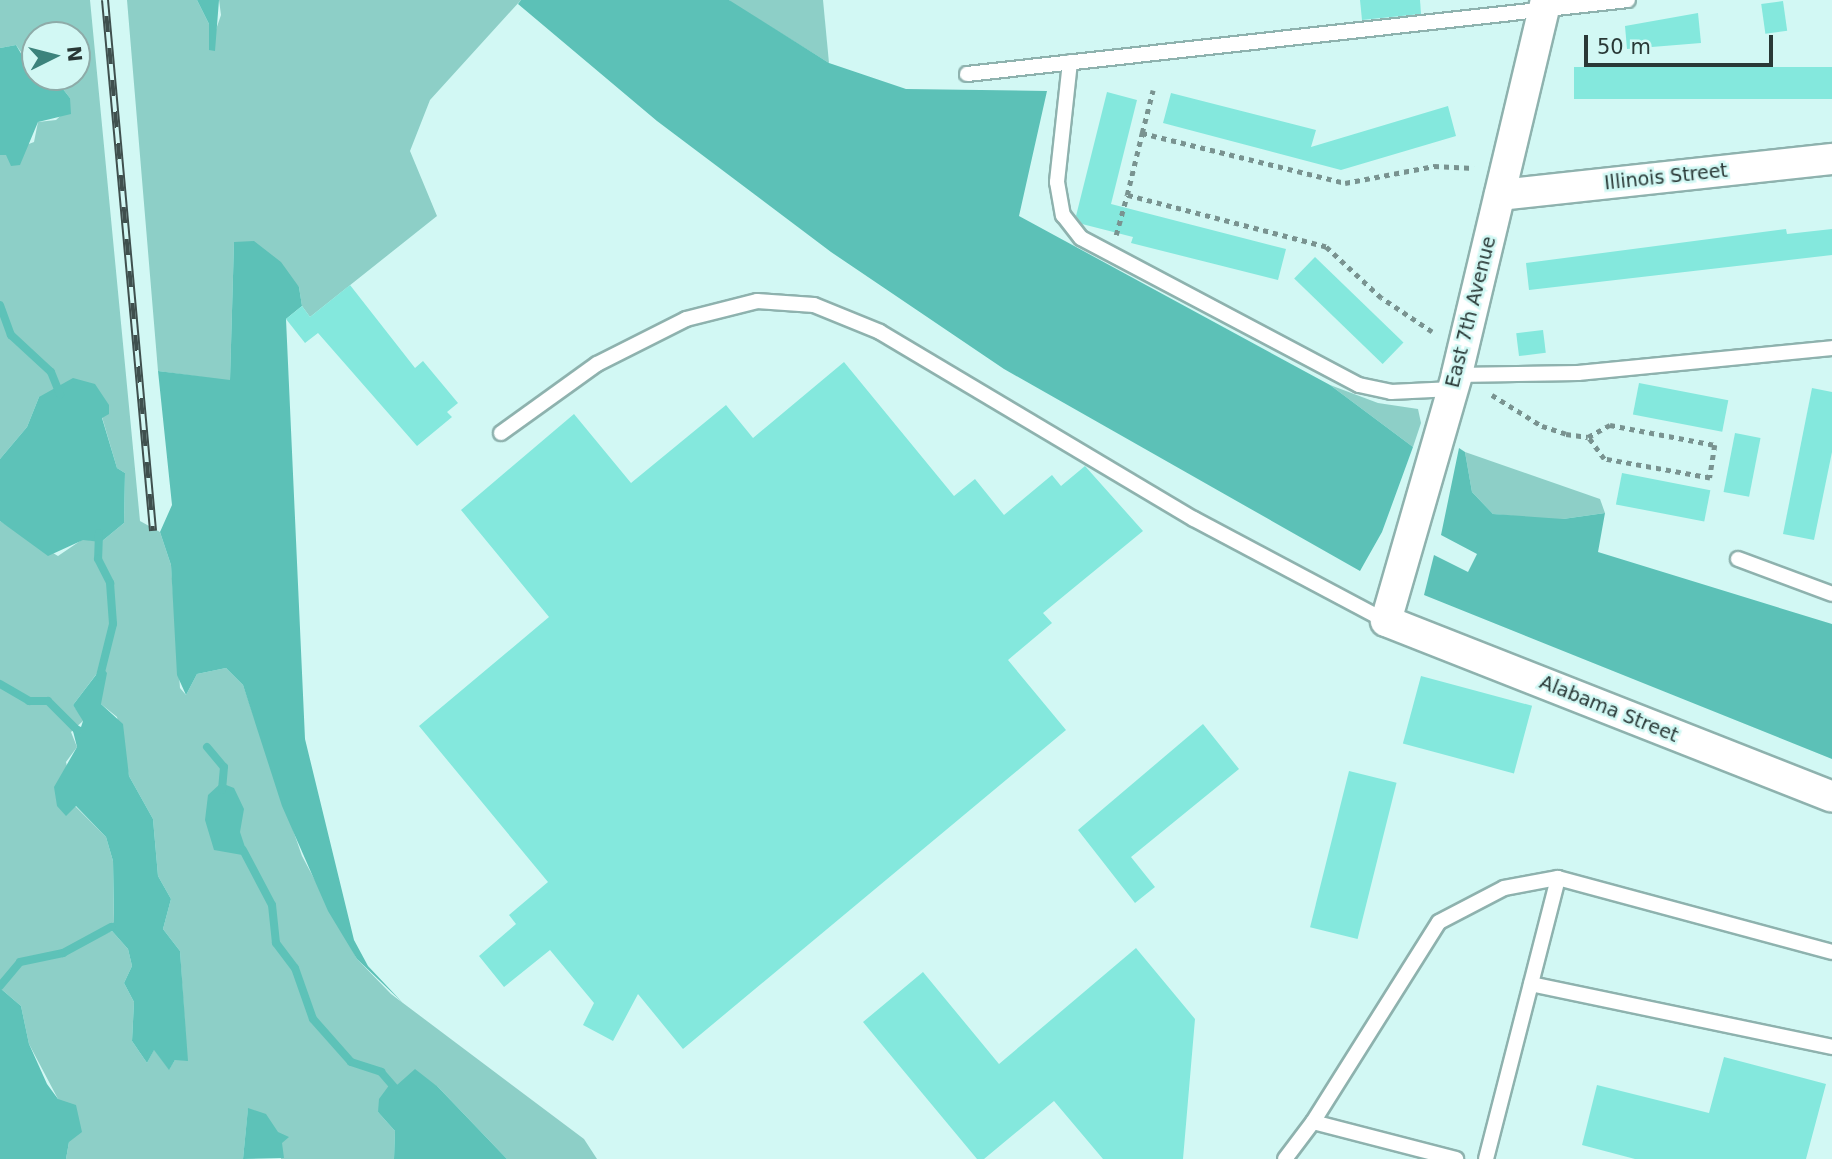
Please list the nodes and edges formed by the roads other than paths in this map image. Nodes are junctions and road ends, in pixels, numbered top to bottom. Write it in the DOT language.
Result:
graph roads {
  1 [pos="1628,0"];
  2 [pos="1545,5"];
  3 [pos="1070,62"];
  4 [pos="967,74"];
  5 [pos="1832,159"];
  6 [pos="1500,195"];
  7 [pos="1832,348"];
  8 [pos="1464,385"];
  9 [pos="501,433"];
  10 [pos="1738,559"];
  11 [pos="1832,594"];
  12 [pos="1386,621"];
  13 [pos="1832,797"];
  14 [pos="1558,878"];
  15 [pos="1832,952"];
  16 [pos="1531,984"];
  17 [pos="1832,1047"];
  18 [pos="1313,1122"];
  19 [pos="1286,1159"];
  20 [pos="1457,1159"];
  21 [pos="1486,1159"];
  1 -- 2 [label="lane"];
  2 -- 3 [label="lane"];
  2 -- 6 [label="street, East 7th Avenue"];
  3 -- 4 [label="lane"];
  3 -- 8 [label="lane"];
  5 -- 6 [label="street, Illinois Street"];
  6 -- 8 [label="street, East 7th Avenue"];
  7 -- 8 [label="lane"];
  8 -- 12 [label="street, East 7th Avenue"];
  9 -- 12 [label="lane"];
  10 -- 11 [label="lane"];
  12 -- 13 [label="street, Alabama Street"];
  14 -- 15 [label="lane"];
  14 -- 16 [label="lane"];
  14 -- 18 [label="lane"];
  16 -- 17 [label="lane"];
  16 -- 21 [label="lane"];
  18 -- 19 [label="lane"];
  18 -- 20 [label="lane"];
}
